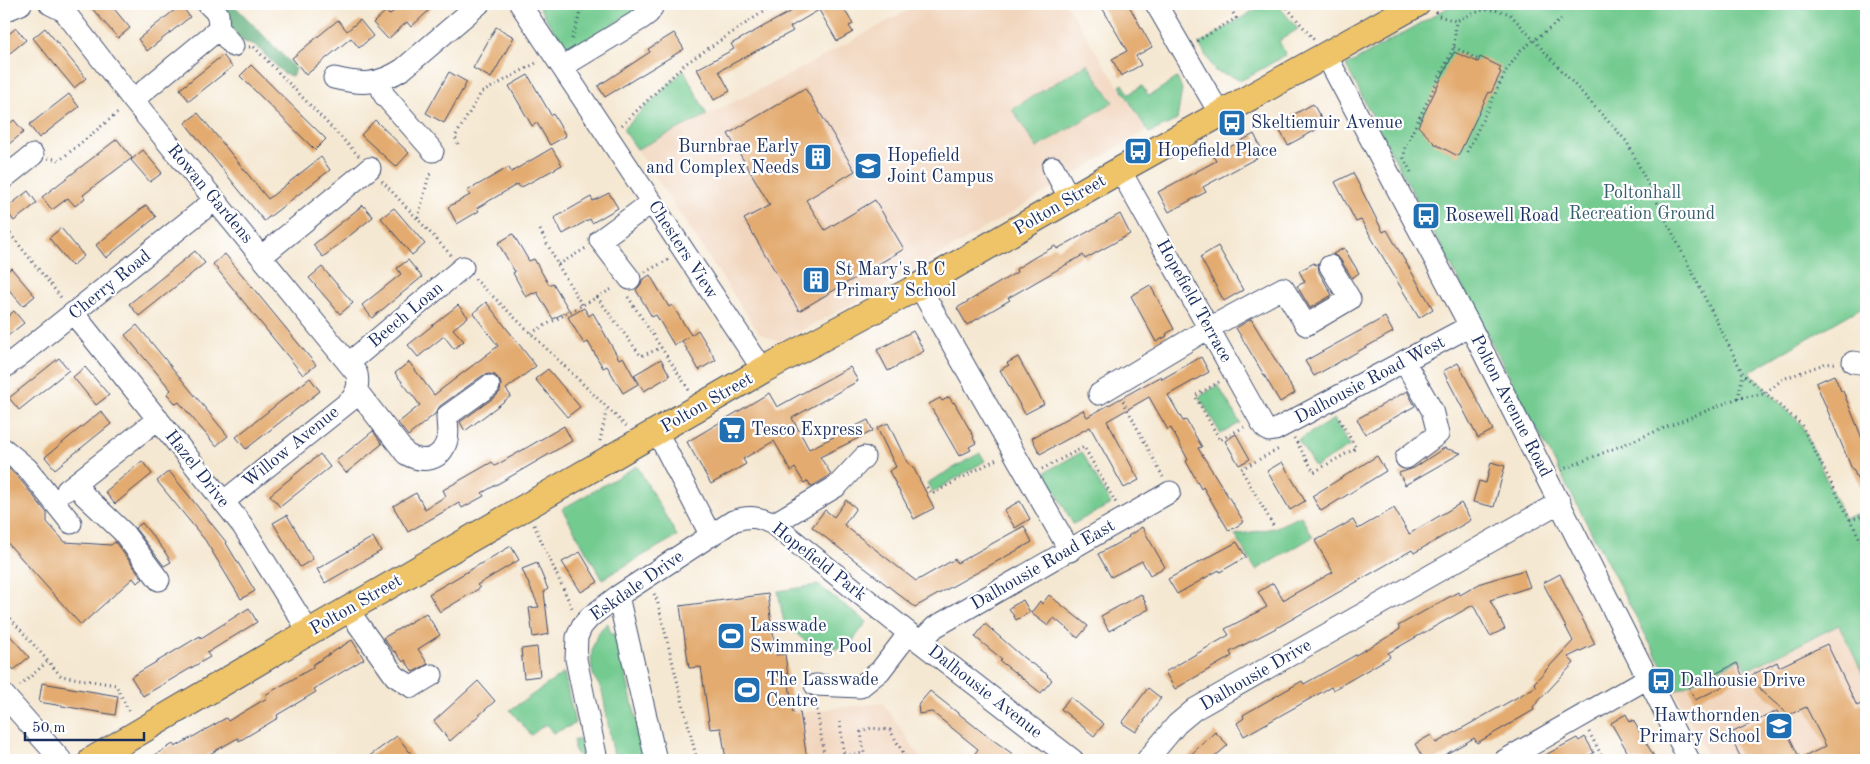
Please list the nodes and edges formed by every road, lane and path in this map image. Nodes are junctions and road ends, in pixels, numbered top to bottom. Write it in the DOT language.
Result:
graph roads {
  1 [pos="20,4"];
  2 [pos="50,4"];
  3 [pos="208,4"];
  4 [pos="479,4"];
  5 [pos="520,4"];
  6 [pos="581,4"];
  7 [pos="654,4"];
  8 [pos="776,4"];
  9 [pos="1156,4"];
  10 [pos="1228,4"];
  11 [pos="1284,4"];
  12 [pos="1426,7"];
  13 [pos="4,11"];
  14 [pos="1561,20"];
  15 [pos="1456,21"];
  16 [pos="219,29"];
  17 [pos="1532,41"];
  18 [pos="1195,42"];
  19 [pos="234,46"];
  20 [pos="1454,47"];
  21 [pos="1326,55"];
  22 [pos="1477,59"];
  23 [pos="558,61"];
  24 [pos="334,78"];
  25 [pos="379,82"];
  26 [pos="133,100"];
  27 [pos="1220,114"];
  28 [pos="609,137"];
  29 [pos="458,144"];
  30 [pos="433,151"];
  31 [pos="1467,152"];
  32 [pos="33,155"];
  33 [pos="1053,167"];
  34 [pos="370,168"];
  35 [pos="1120,170"];
  36 [pos="432,173"];
  37 [pos="1412,175"];
  38 [pos="4,178"];
  39 [pos="1070,199"];
  40 [pos="215,200"];
  41 [pos="652,202"];
  42 [pos="418,219"];
  43 [pos="4,226"];
  44 [pos="540,230"];
  45 [pos="600,240"];
  46 [pos="685,252"];
  47 [pos="262,256"];
  48 [pos="558,265"];
  49 [pos="1330,266"];
  50 [pos="463,267"];
  51 [pos="625,282"];
  52 [pos="919,286"];
  53 [pos="597,297"];
  54 [pos="582,305"];
  55 [pos="74,314"];
  56 [pos="1470,326"];
  57 [pos="1209,328"];
  58 [pos="531,333"];
  59 [pos="661,348"];
  60 [pos="1404,361"];
  61 [pos="349,363"];
  62 [pos="1860,363"];
  63 [pos="4,368"];
  64 [pos="763,370"];
  65 [pos="1234,373"];
  66 [pos="1743,374"];
  67 [pos="488,386"];
  68 [pos="1107,389"];
  69 [pos="357,391"];
  70 [pos="1764,394"];
  71 [pos="1738,398"];
  72 [pos="1329,401"];
  73 [pos="608,408"];
  74 [pos="689,414"];
  75 [pos="158,419"];
  76 [pos="1279,435"];
  77 [pos="649,437"];
  78 [pos="4,449"];
  79 [pos="1013,451"];
  80 [pos="864,457"];
  81 [pos="1406,458"];
  82 [pos="609,460"];
  83 [pos="1027,476"];
  84 [pos="1546,476"];
  85 [pos="927,486"];
  86 [pos="1170,492"];
  87 [pos="223,502"];
  88 [pos="1560,502"];
  89 [pos="525,507"];
  90 [pos="1866,515"];
  91 [pos="1125,518"];
  92 [pos="1850,520"];
  93 [pos="71,523"];
  94 [pos="774,524"];
  95 [pos="1273,525"];
  96 [pos="711,536"];
  97 [pos="1070,551"];
  98 [pos="1866,551"];
  99 [pos="645,578"];
  100 [pos="159,580"];
  101 [pos="618,596"];
  102 [pos="348,610"];
  103 [pos="4,611"];
  104 [pos="582,626"];
  105 [pos="309,632"];
  106 [pos="914,637"];
  107 [pos="48,661"];
  108 [pos="432,675"];
  109 [pos="1648,678"];
  110 [pos="816,685"];
  111 [pos="5,696"];
  112 [pos="817,710"];
  113 [pos="1580,717"];
  114 [pos="840,722"];
  115 [pos="139,732"];
  116 [pos="844,756"];
  117 [pos="825,759"];
  118 [pos="62,760"];
  119 [pos="92,760"];
  120 [pos="597,760"];
  121 [pos="656,760"];
  122 [pos="697,760"];
  123 [pos="907,760"];
  124 [pos="1073,760"];
  125 [pos="1147,760"];
  126 [pos="1505,760"];
  127 [pos="1604,760"];
  128 [pos="1689,760"];
  1 -- 13 [label="street"];
  2 -- 26 [label="street, Rowan Gardens"];
  3 -- 16 [label="street"];
  4 -- 25 [label="street"];
  5 -- 23 [label="street, Chesters View"];
  6 -- 23 [label="path"];
  7 -- 23 [label="street"];
  8 -- 28 [label="path"];
  9 -- 27 [label="street"];
  10 -- 18 [label="path"];
  11 -- 21 [label="path"];
  12 -- 15 [label="path"];
  12 -- 21 [label="main road"];
  14 -- 17 [label="path"];
  15 -- 17 [label="path"];
  15 -- 20 [label="path"];
  16 -- 19 [label="street"];
  16 -- 26 [label="street"];
  17 -- 31 [label="path"];
  17 -- 66 [label="path"];
  19 -- 34 [label="path"];
  20 -- 22 [label="path"];
  20 -- 37 [label="path"];
  21 -- 27 [label="main road, Polton Street"];
  21 -- 56 [label="street, Polton Avenue Road"];
  23 -- 28 [label="street, Chesters View"];
  23 -- 29 [label="path"];
  24 -- 25 [label="street"];
  25 -- 30 [label="street"];
  26 -- 32 [label="path"];
  26 -- 40 [label="street, Rowan Gardens"];
  27 -- 35 [label="main road, Polton Street"];
  28 -- 41 [label="street, Chesters View"];
  32 -- 38 [label="street"];
  33 -- 39 [label="street"];
  34 -- 42 [label="path"];
  34 -- 47 [label="street"];
  35 -- 39 [label="main road, Polton Street"];
  35 -- 57 [label="street, Hopefield Terrace"];
  36 -- 42 [label="path"];
  39 -- 52 [label="main road, Polton Street"];
  40 -- 47 [label="street, Rowan Gardens"];
  40 -- 55 [label="street, Cherry Road"];
  41 -- 45 [label="street"];
  41 -- 46 [label="street, Chesters View"];
  42 -- 50 [label="path"];
  43 -- 55 [label="path"];
  44 -- 48 [label="path"];
  45 -- 48 [label="path"];
  45 -- 51 [label="street"];
  46 -- 51 [label="path"];
  46 -- 64 [label="street, Chesters View"];
  47 -- 61 [label="street, Rowan Gardens"];
  48 -- 54 [label="path"];
  49 -- 57 [label="street"];
  50 -- 58 [label="path"];
  50 -- 61 [label="street, Beech Loan"];
  51 -- 53 [label="path"];
  51 -- 59 [label="path"];
  52 -- 64 [label="main road, Polton Street"];
  52 -- 79 [label="street"];
  53 -- 54 [label="path"];
  53 -- 59 [label="path"];
  54 -- 58 [label="path"];
  55 -- 63 [label="street, Cherry Road"];
  55 -- 75 [label="street, Hazel Drive"];
  56 -- 60 [label="street, Dalhousie Road West"];
  56 -- 84 [label="street, Polton Avenue Road"];
  57 -- 65 [label="street, Hopefield Terrace"];
  57 -- 68 [label="street"];
  58 -- 73 [label="path"];
  59 -- 74 [label="path"];
  60 -- 72 [label="street, Dalhousie Road West"];
  60 -- 81 [label="street"];
  61 -- 69 [label="street, Rowan Gardens"];
  62 -- 70 [label="path"];
  64 -- 74 [label="main road, Polton Street"];
  65 -- 76 [label="street, Hopefield Terrace"];
  65 -- 76 [label="path"];
  66 -- 70 [label="path"];
  66 -- 71 [label="path"];
  67 -- 69 [label="street"];
  68 -- 86 [label="path"];
  69 -- 87 [label="street, Willow Avenue"];
  70 -- 71 [label="path"];
  70 -- 92 [label="path"];
  71 -- 84 [label="path"];
  72 -- 76 [label="street, Dalhousie Road West"];
  72 -- 76 [label="path"];
  73 -- 77 [label="path"];
  73 -- 82 [label="path"];
  74 -- 77 [label="main road, Polton Street"];
  75 -- 87 [label="street, Hazel Drive"];
  75 -- 100 [label="street"];
  76 -- 95 [label="path"];
  77 -- 82 [label="main road, Polton Street"];
  77 -- 96 [label="street"];
  78 -- 93 [label="street"];
  79 -- 83 [label="street"];
  79 -- 85 [label="path"];
  80 -- 94 [label="street"];
  82 -- 89 [label="main road, Polton Street"];
  83 -- 91 [label="path"];
  83 -- 97 [label="street"];
  84 -- 88 [label="street, Polton Avenue Road"];
  86 -- 91 [label="street, Dalhousie Road East"];
  87 -- 105 [label="street, Hazel Drive"];
  88 -- 109 [label="street, Polton Avenue Road"];
  88 -- 125 [label="street, Dalhousie Drive"];
  89 -- 102 [label="main road, Polton Street"];
  89 -- 104 [label="path"];
  90 -- 92 [label="path"];
  91 -- 97 [label="street, Dalhousie Road East"];
  92 -- 98 [label="path"];
  94 -- 96 [label="street, Hopefield Park"];
  94 -- 106 [label="street, Hopefield Park"];
  96 -- 99 [label="street, Eskdale Drive"];
  97 -- 106 [label="street, Dalhousie Road East"];
  99 -- 101 [label="street, Eskdale Drive"];
  99 -- 122 [label="path"];
  101 -- 104 [label="street, Eskdale Drive"];
  101 -- 121 [label="street"];
  102 -- 105 [label="main road, Polton Street"];
  102 -- 108 [label="street"];
  103 -- 107 [label="path"];
  104 -- 120 [label="street, Eskdale Drive"];
  105 -- 115 [label="main road, Polton Street"];
  106 -- 110 [label="street, Dalhousie Road East"];
  106 -- 124 [label="street, Dalhousie Avenue"];
  107 -- 111 [label="path"];
  107 -- 115 [label="path"];
  109 -- 113 [label="street"];
  109 -- 128 [label="street, Polton Avenue Road"];
  111 -- 118 [label="street"];
  112 -- 117 [label="path"];
  113 -- 126 [label="street"];
  113 -- 127 [label="path"];
  114 -- 116 [label="path"];
  115 -- 119 [label="main road, Polton Street"];
  116 -- 117 [label="path"];
  116 -- 123 [label="path"];
}
